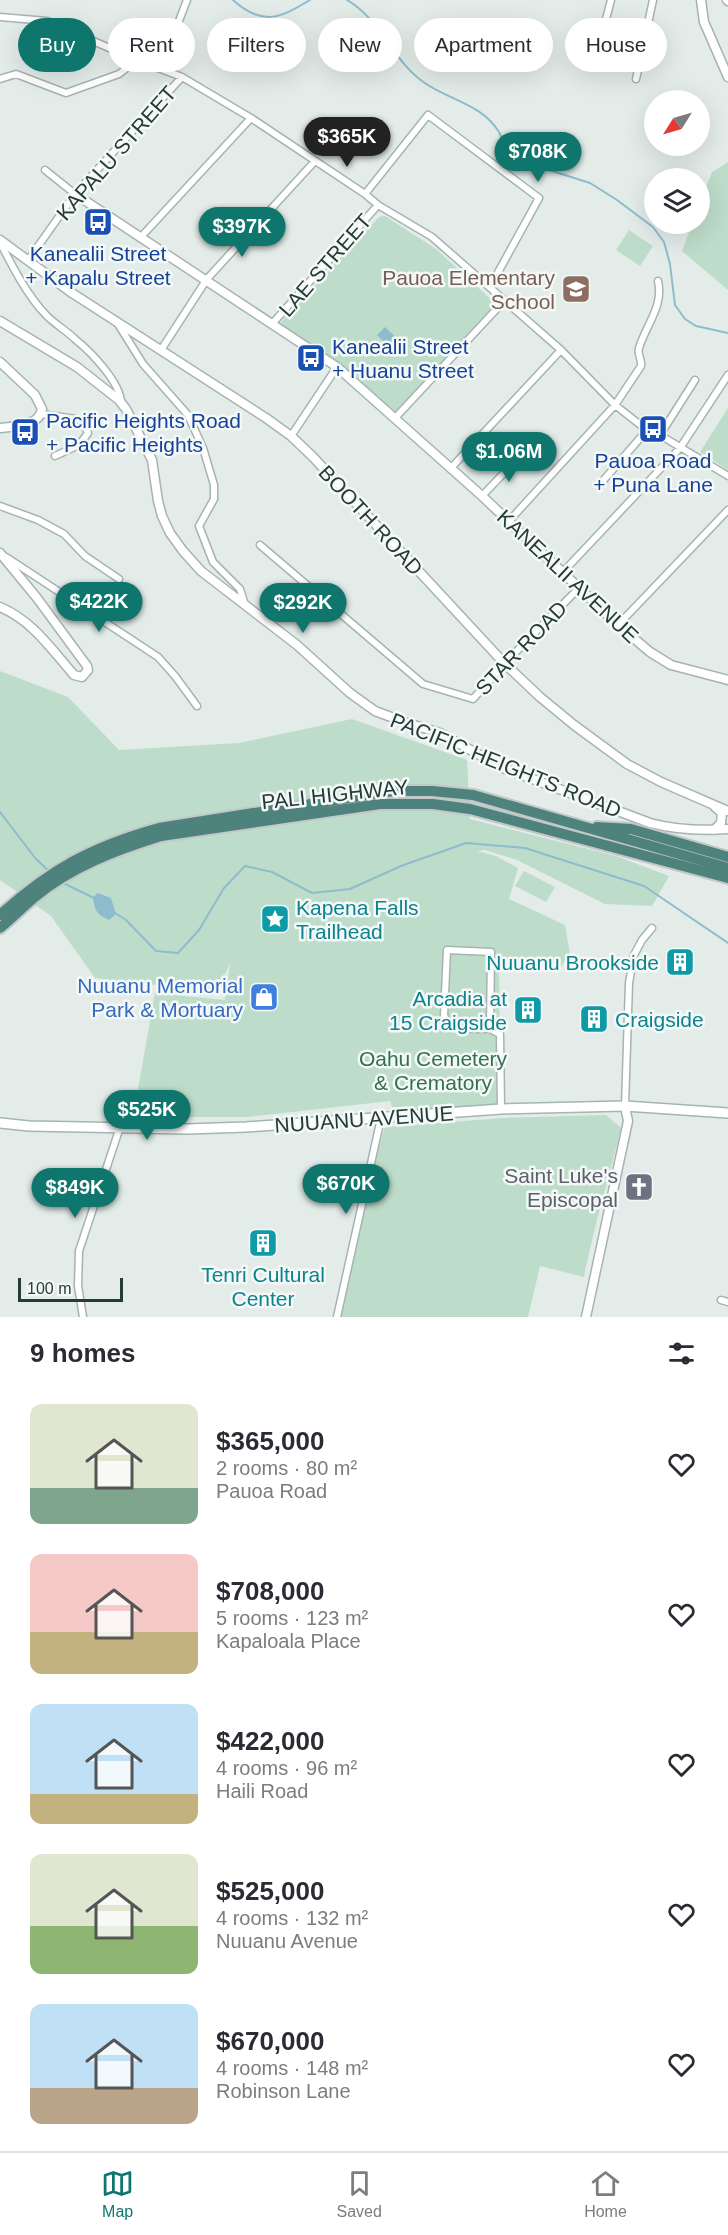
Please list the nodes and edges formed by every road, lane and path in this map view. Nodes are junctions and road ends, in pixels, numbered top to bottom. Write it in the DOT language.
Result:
graph roads {
  1 [pos="187,0"];
  2 [pos="611,0"];
  3 [pos="653,0"];
  4 [pos="701,0"];
  5 [pos="0,17"];
  6 [pos="180,18"];
  7 [pos="606,18"];
  8 [pos="108,47"];
  9 [pos="122,72"];
  10 [pos="170,72"];
  11 [pos="182,77"];
  12 [pos="728,77"];
  13 [pos="0,79"];
  14 [pos="636,79"];
  15 [pos="251,118"];
  16 [pos="315,161"];
  17 [pos="45,170"];
  18 [pos="75,194"];
  19 [pos="365,194"];
  20 [pos="378,205"];
  21 [pos="140,238"];
  22 [pos="0,241"];
  23 [pos="29,259"];
  24 [pos="207,279"];
  25 [pos="658,281"];
  26 [pos="490,287"];
  27 [pos="505,300"];
  28 [pos="0,321"];
  29 [pos="116,321"];
  30 [pos="272,324"];
  31 [pos="162,350"];
  32 [pos="561,350"];
  33 [pos="0,362"];
  34 [pos="337,367"];
  35 [pos="728,375"];
  36 [pos="695,380"];
  37 [pos="122,402"];
  38 [pos="615,405"];
  39 [pos="41,414"];
  40 [pos="396,417"];
  41 [pos="0,428"];
  42 [pos="648,429"];
  43 [pos="660,435"];
  44 [pos="291,436"];
  45 [pos="680,448"];
  46 [pos="522,454"];
  47 [pos="55,456"];
  48 [pos="451,468"];
  49 [pos="728,476"];
  50 [pos="601,483"];
  51 [pos="482,496"];
  52 [pos="0,506"];
  53 [pos="728,510"];
  54 [pos="509,521"];
  55 [pos="260,545"];
  56 [pos="1,554"];
  57 [pos="563,572"];
  58 [pos="119,579"];
  59 [pos="579,588"];
  60 [pos="245,605"];
  61 [pos="0,607"];
  62 [pos="618,625"];
  63 [pos="504,663"];
  64 [pos="728,680"];
  65 [pos="197,706"];
  66 [pos="713,806"];
  67 [pos="728,811"];
  68 [pos="574,825"];
  69 [pos="728,829"];
  70 [pos="714,830"];
  71 [pos="728,856"];
  72 [pos="728,868"];
  73 [pos="64,871"];
  74 [pos="728,878"];
  75 [pos="33,892"];
  76 [pos="0,915"];
  77 [pos="0,928"];
  78 [pos="652,928"];
  79 [pos="0,938"];
  80 [pos="490,1029"];
  81 [pos="625,1106"];
  82 [pos="501,1109"];
  83 [pos="728,1113"];
  84 [pos="381,1118"];
  85 [pos="0,1123"];
  86 [pos="120,1127"];
  87 [pos="83,1317"];
  88 [pos="337,1317"];
  89 [pos="586,1317"];
  1 -- 6 [label="street"];
  2 -- 7 [label="street"];
  3 -- 14 [label="street"];
  4 -- 12 [label="street"];
  5 -- 8 [label="street"];
  9 -- 13 [label="street"];
  10 -- 11 [label="street"];
  11 -- 15 [label="street"];
  11 -- 18 [label="street, KAPALU STREET"];
  15 -- 16 [label="street"];
  15 -- 21 [label="street"];
  16 -- 19 [label="street"];
  16 -- 24 [label="street"];
  17 -- 18 [label="street, KANEALII AVENUE"];
  18 -- 21 [label="street, KANEALII AVENUE"];
  18 -- 23 [label="street, KAPALU STREET"];
  19 -- 20 [label="street"];
  19 -- 26 [label="street"];
  20 -- 26 [label="street"];
  20 -- 30 [label="street, LAE STREET"];
  21 -- 24 [label="street, KANEALII AVENUE"];
  22 -- 23 [label="street, BOOTH ROAD"];
  22 -- 37 [label="street"];
  23 -- 29 [label="street, BOOTH ROAD"];
  24 -- 30 [label="street, KANEALII AVENUE"];
  24 -- 31 [label="street"];
  25 -- 38 [label="street"];
  26 -- 27 [label="street"];
  27 -- 32 [label="street"];
  27 -- 40 [label="street"];
  28 -- 37 [label="street, PACIFIC HEIGHTS ROAD"];
  29 -- 31 [label="street, BOOTH ROAD"];
  29 -- 60 [label="street"];
  30 -- 34 [label="street, KANEALII AVENUE"];
  31 -- 44 [label="street, BOOTH ROAD"];
  32 -- 38 [label="street"];
  32 -- 48 [label="street"];
  33 -- 39 [label="street"];
  34 -- 40 [label="street, KANEALII AVENUE"];
  34 -- 44 [label="street"];
  35 -- 45 [label="street"];
  36 -- 43 [label="street"];
  37 -- 60 [label="street, PACIFIC HEIGHTS ROAD"];
  38 -- 42 [label="street"];
  38 -- 54 [label="street"];
  39 -- 41 [label="street"];
  39 -- 47 [label="street"];
  40 -- 48 [label="street, KANEALII AVENUE"];
  42 -- 43 [label="street"];
  42 -- 50 [label="street"];
  43 -- 45 [label="street"];
  44 -- 63 [label="street, BOOTH ROAD"];
  45 -- 49 [label="street"];
  45 -- 57 [label="street"];
  46 -- 51 [label="street"];
  48 -- 51 [label="street, KANEALII AVENUE"];
  51 -- 54 [label="street, KANEALII AVENUE"];
  52 -- 58 [label="street"];
  53 -- 62 [label="street"];
  54 -- 57 [label="street, KANEALII AVENUE"];
  55 -- 63 [label="street, STAR ROAD"];
  56 -- 61 [label="street"];
  56 -- 65 [label="street"];
  57 -- 59 [label="street, KANEALII AVENUE"];
  59 -- 62 [label="street, KANEALII AVENUE"];
  59 -- 63 [label="street, STAR ROAD"];
  60 -- 70 [label="street, PACIFIC HEIGHTS ROAD"];
  62 -- 64 [label="street, KANEALII AVENUE"];
  63 -- 66 [label="street, BOOTH ROAD"];
  66 -- 67 [label="street, BOOTH ROAD"];
  66 -- 70 [label="street"];
  68 -- 71 [label="highway"];
  68 -- 72 [label="highway, PALI HIGHWAY"];
  68 -- 73 [label="highway, PALI HIGHWAY"];
  69 -- 70 [label="street, PACIFIC HEIGHTS ROAD"];
  73 -- 74 [label="highway, PALI HIGHWAY"];
  73 -- 75 [label="highway, PALI HIGHWAY"];
  75 -- 76 [label="highway, PALI HIGHWAY"];
  75 -- 77 [label="highway, PALI HIGHWAY"];
  75 -- 79 [label="highway"];
  78 -- 81 [label="street"];
  80 -- 80 [label="street"];
  80 -- 82 [label="street"];
  81 -- 82 [label="main road, NUUANU AVENUE"];
  81 -- 83 [label="main road, NUUANU AVENUE"];
  81 -- 89 [label="street"];
  82 -- 84 [label="main road, NUUANU AVENUE"];
  84 -- 86 [label="main road, NUUANU AVENUE"];
  84 -- 88 [label="street"];
  85 -- 86 [label="main road, NUUANU AVENUE"];
  86 -- 87 [label="street"];
}
